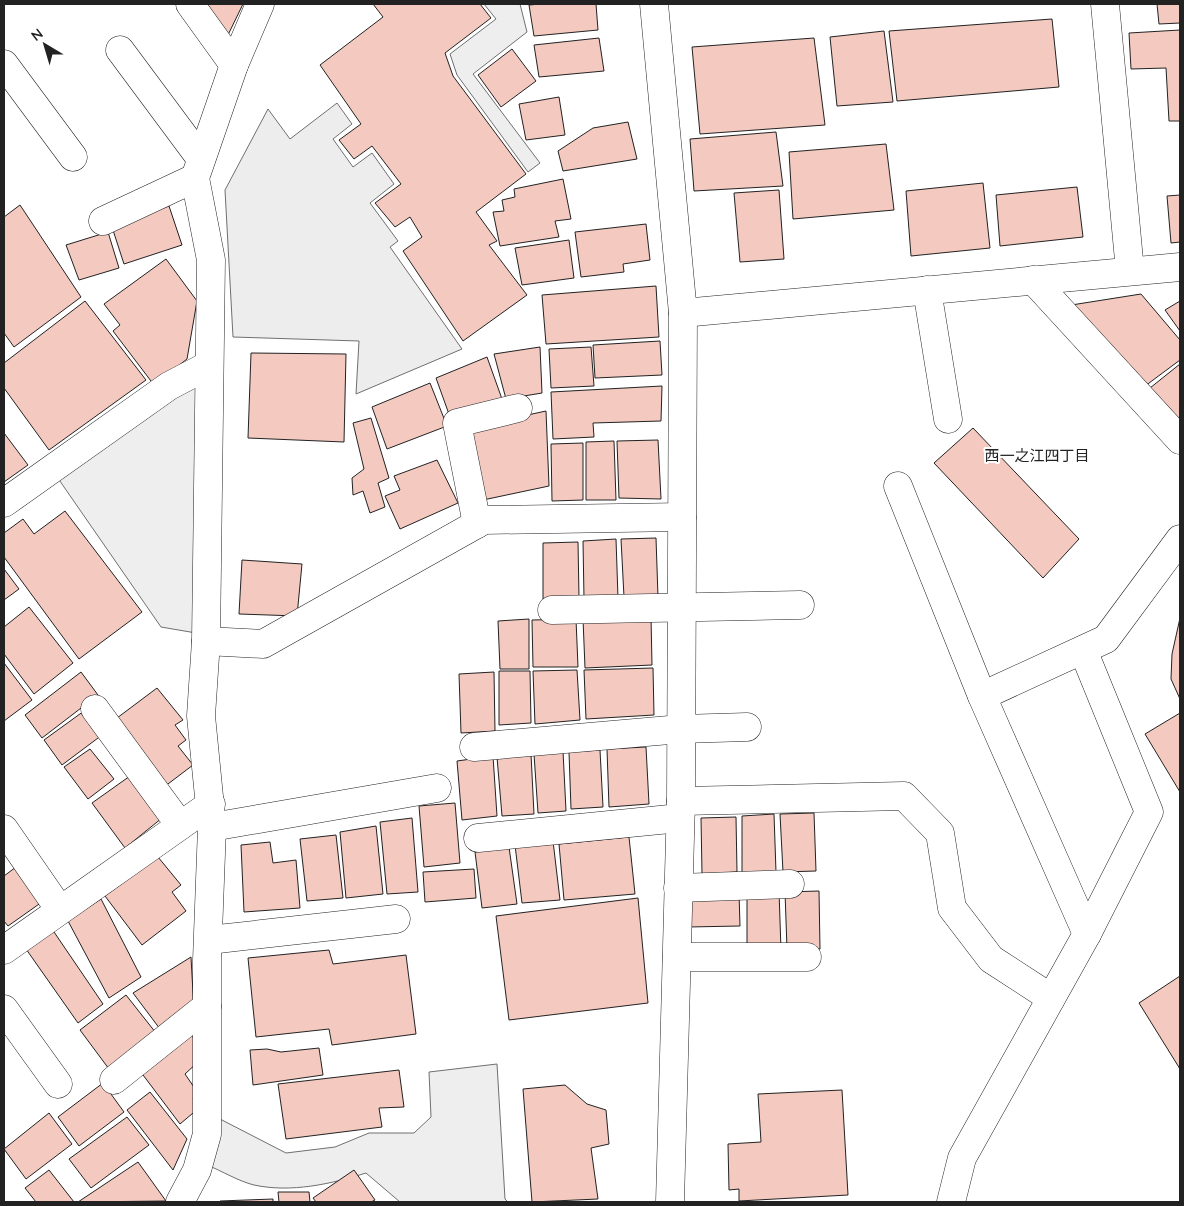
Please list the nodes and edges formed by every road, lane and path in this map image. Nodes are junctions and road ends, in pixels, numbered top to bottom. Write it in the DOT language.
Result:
graph roads {
  1 [pos="190,4"];
  2 [pos="260,4"];
  3 [pos="654,4"];
  4 [pos="1105,4"];
  5 [pos="120,50"];
  6 [pos="4,64"];
  7 [pos="234,65"];
  8 [pos="72,157"];
  9 [pos="198,169"];
  10 [pos="103,222"];
  11 [pos="1180,267"];
  12 [pos="1130,271"];
  13 [pos="1033,280"];
  14 [pos="927,290"];
  15 [pos="683,313"];
  16 [pos="208,365"];
  17 [pos="518,408"];
  18 [pos="948,419"];
  19 [pos="1180,440"];
  20 [pos="898,486"];
  21 [pos="4,503"];
  22 [pos="682,517"];
  23 [pos="477,524"];
  24 [pos="1180,539"];
  25 [pos="800,604"];
  26 [pos="682,608"];
  27 [pos="552,610"];
  28 [pos="206,642"];
  29 [pos="1083,650"];
  30 [pos="982,696"];
  31 [pos="95,710"];
  32 [pos="747,727"];
  33 [pos="681,729"];
  34 [pos="474,746"];
  35 [pos="437,788"];
  36 [pos="681,810"];
  37 [pos="212,815"];
  38 [pos="180,824"];
  39 [pos="4,829"];
  40 [pos="478,838"];
  41 [pos="790,884"];
  42 [pos="678,888"];
  43 [pos="60,910"];
  44 [pos="396,919"];
  45 [pos="1087,934"];
  46 [pos="209,940"];
  47 [pos="4,950"];
  48 [pos="676,957"];
  49 [pos="807,957"];
  50 [pos="1051,998"];
  51 [pos="207,1006"];
  52 [pos="4,1009"];
  53 [pos="114,1080"];
  54 [pos="58,1084"];
  55 [pos="180,1202"];
  56 [pos="670,1202"];
  57 [pos="950,1202"];
  1 -- 7 [label="street"];
  2 -- 7 [label="street"];
  3 -- 15 [label="street"];
  4 -- 12 [label="street"];
  5 -- 9 [label="street"];
  6 -- 8 [label="street"];
  7 -- 9 [label="street"];
  9 -- 10 [label="street"];
  9 -- 16 [label="street"];
  11 -- 12 [label="street"];
  12 -- 13 [label="street"];
  13 -- 14 [label="street"];
  13 -- 19 [label="street"];
  14 -- 15 [label="street"];
  14 -- 18 [label="street"];
  15 -- 22 [label="street"];
  16 -- 21 [label="street"];
  16 -- 28 [label="street"];
  17 -- 23 [label="street"];
  20 -- 30 [label="street"];
  22 -- 23 [label="street"];
  22 -- 26 [label="street"];
  23 -- 28 [label="street"];
  24 -- 29 [label="street"];
  25 -- 26 [label="street"];
  26 -- 27 [label="street"];
  26 -- 33 [label="street"];
  28 -- 37 [label="street"];
  29 -- 30 [label="street"];
  29 -- 45 [label="street"];
  30 -- 45 [label="street"];
  31 -- 38 [label="street"];
  32 -- 33 [label="street"];
  33 -- 34 [label="street"];
  33 -- 36 [label="street"];
  35 -- 37 [label="street"];
  36 -- 40 [label="street"];
  36 -- 42 [label="street"];
  36 -- 50 [label="street"];
  37 -- 38 [label="street"];
  37 -- 46 [label="street"];
  38 -- 43 [label="street"];
  39 -- 43 [label="street"];
  41 -- 42 [label="street"];
  42 -- 48 [label="street"];
  43 -- 47 [label="street"];
  44 -- 46 [label="street"];
  45 -- 50 [label="street"];
  46 -- 51 [label="street"];
  48 -- 49 [label="street"];
  48 -- 56 [label="street"];
  50 -- 57 [label="street"];
  51 -- 53 [label="street"];
  51 -- 55 [label="street"];
  52 -- 54 [label="street"];
}
